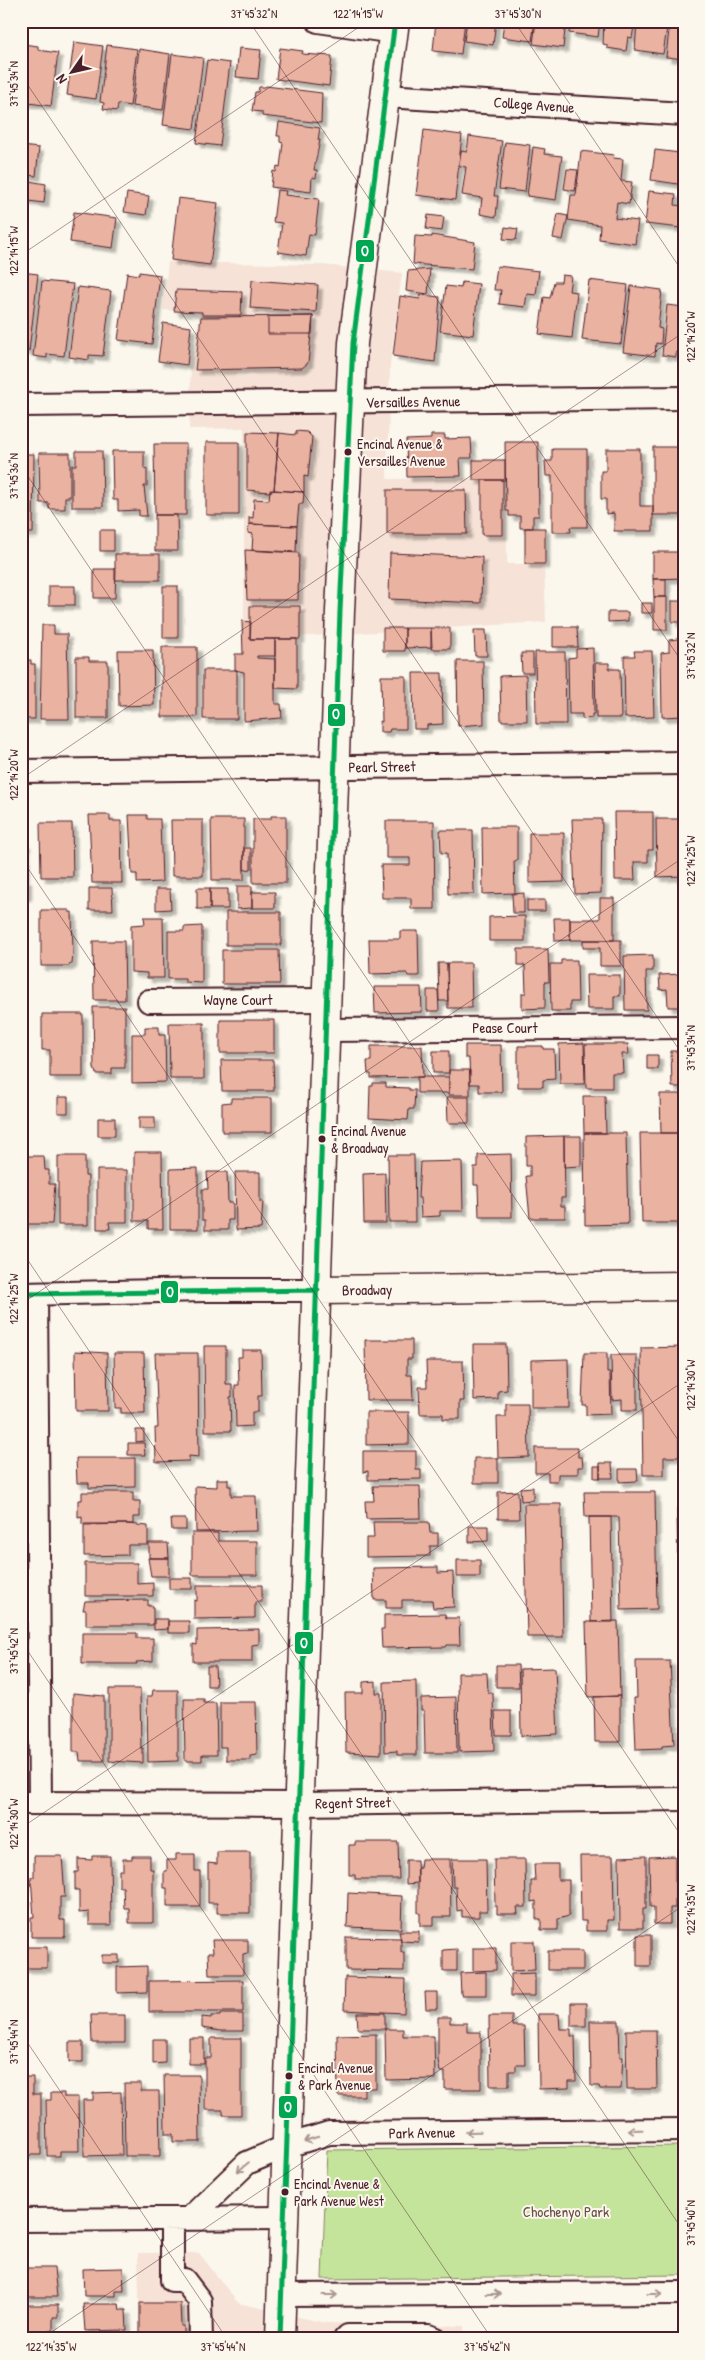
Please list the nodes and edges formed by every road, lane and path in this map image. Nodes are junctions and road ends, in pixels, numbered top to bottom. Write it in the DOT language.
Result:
graph roads {
  1 [pos="318,21"];
  2 [pos="394,26"];
  3 [pos="385,96"];
  4 [pos="684,114"];
  5 [pos="684,398"];
  6 [pos="350,402"];
  7 [pos="21,405"];
  8 [pos="684,763"];
  9 [pos="336,767"];
  10 [pos="21,771"];
  11 [pos="326,1000"];
  12 [pos="149,1001"];
  13 [pos="684,1027"];
  14 [pos="326,1030"];
  15 [pos="684,1286"];
  16 [pos="318,1290"];
  17 [pos="29,1294"];
  18 [pos="684,1798"];
  19 [pos="30,1803"];
  20 [pos="300,1804"];
  21 [pos="684,2130"];
  22 [pos="287,2146"];
  23 [pos="284,2218"];
  24 [pos="181,2219"];
  25 [pos="21,2220"];
  26 [pos="684,2293"];
  27 [pos="282,2295"];
  28 [pos="201,2339"];
  29 [pos="280,2339"];
  30 [pos="345,2339"];
  31 [pos="436,2339"];
  1 -- 2 [label="street"];
  2 -- 3 [label="main road"];
  3 -- 4 [label="street, College Avenue"];
  3 -- 6 [label="main road"];
  5 -- 6 [label="street, Versailles Avenue"];
  6 -- 7 [label="street, Versailles Avenue"];
  6 -- 9 [label="main road"];
  8 -- 9 [label="street, Pearl Street"];
  9 -- 10 [label="street, Pearl Street"];
  9 -- 11 [label="main road"];
  11 -- 12 [label="street, Wayne Court"];
  11 -- 14 [label="main road"];
  13 -- 14 [label="street, Pease Court"];
  14 -- 16 [label="main road"];
  15 -- 16 [label="main road, Broadway"];
  16 -- 17 [label="street, Broadway"];
  16 -- 20 [label="main road"];
  17 -- 19 [label="street"];
  18 -- 20 [label="street, Regent Street"];
  19 -- 20 [label="street, Regent Street"];
  20 -- 22 [label="main road"];
  21 -- 22 [label="street, Park Avenue, one-way"];
  22 -- 23 [label="main road"];
  22 -- 24 [label="street, Park Avenue, one-way"];
  23 -- 24 [label="street"];
  23 -- 27 [label="main road"];
  24 -- 25 [label="street"];
  24 -- 28 [label="street"];
  27 -- 26 [label="street, one-way"];
  27 -- 29 [label="main road"];
  30 -- 31 [label="street"];
}
